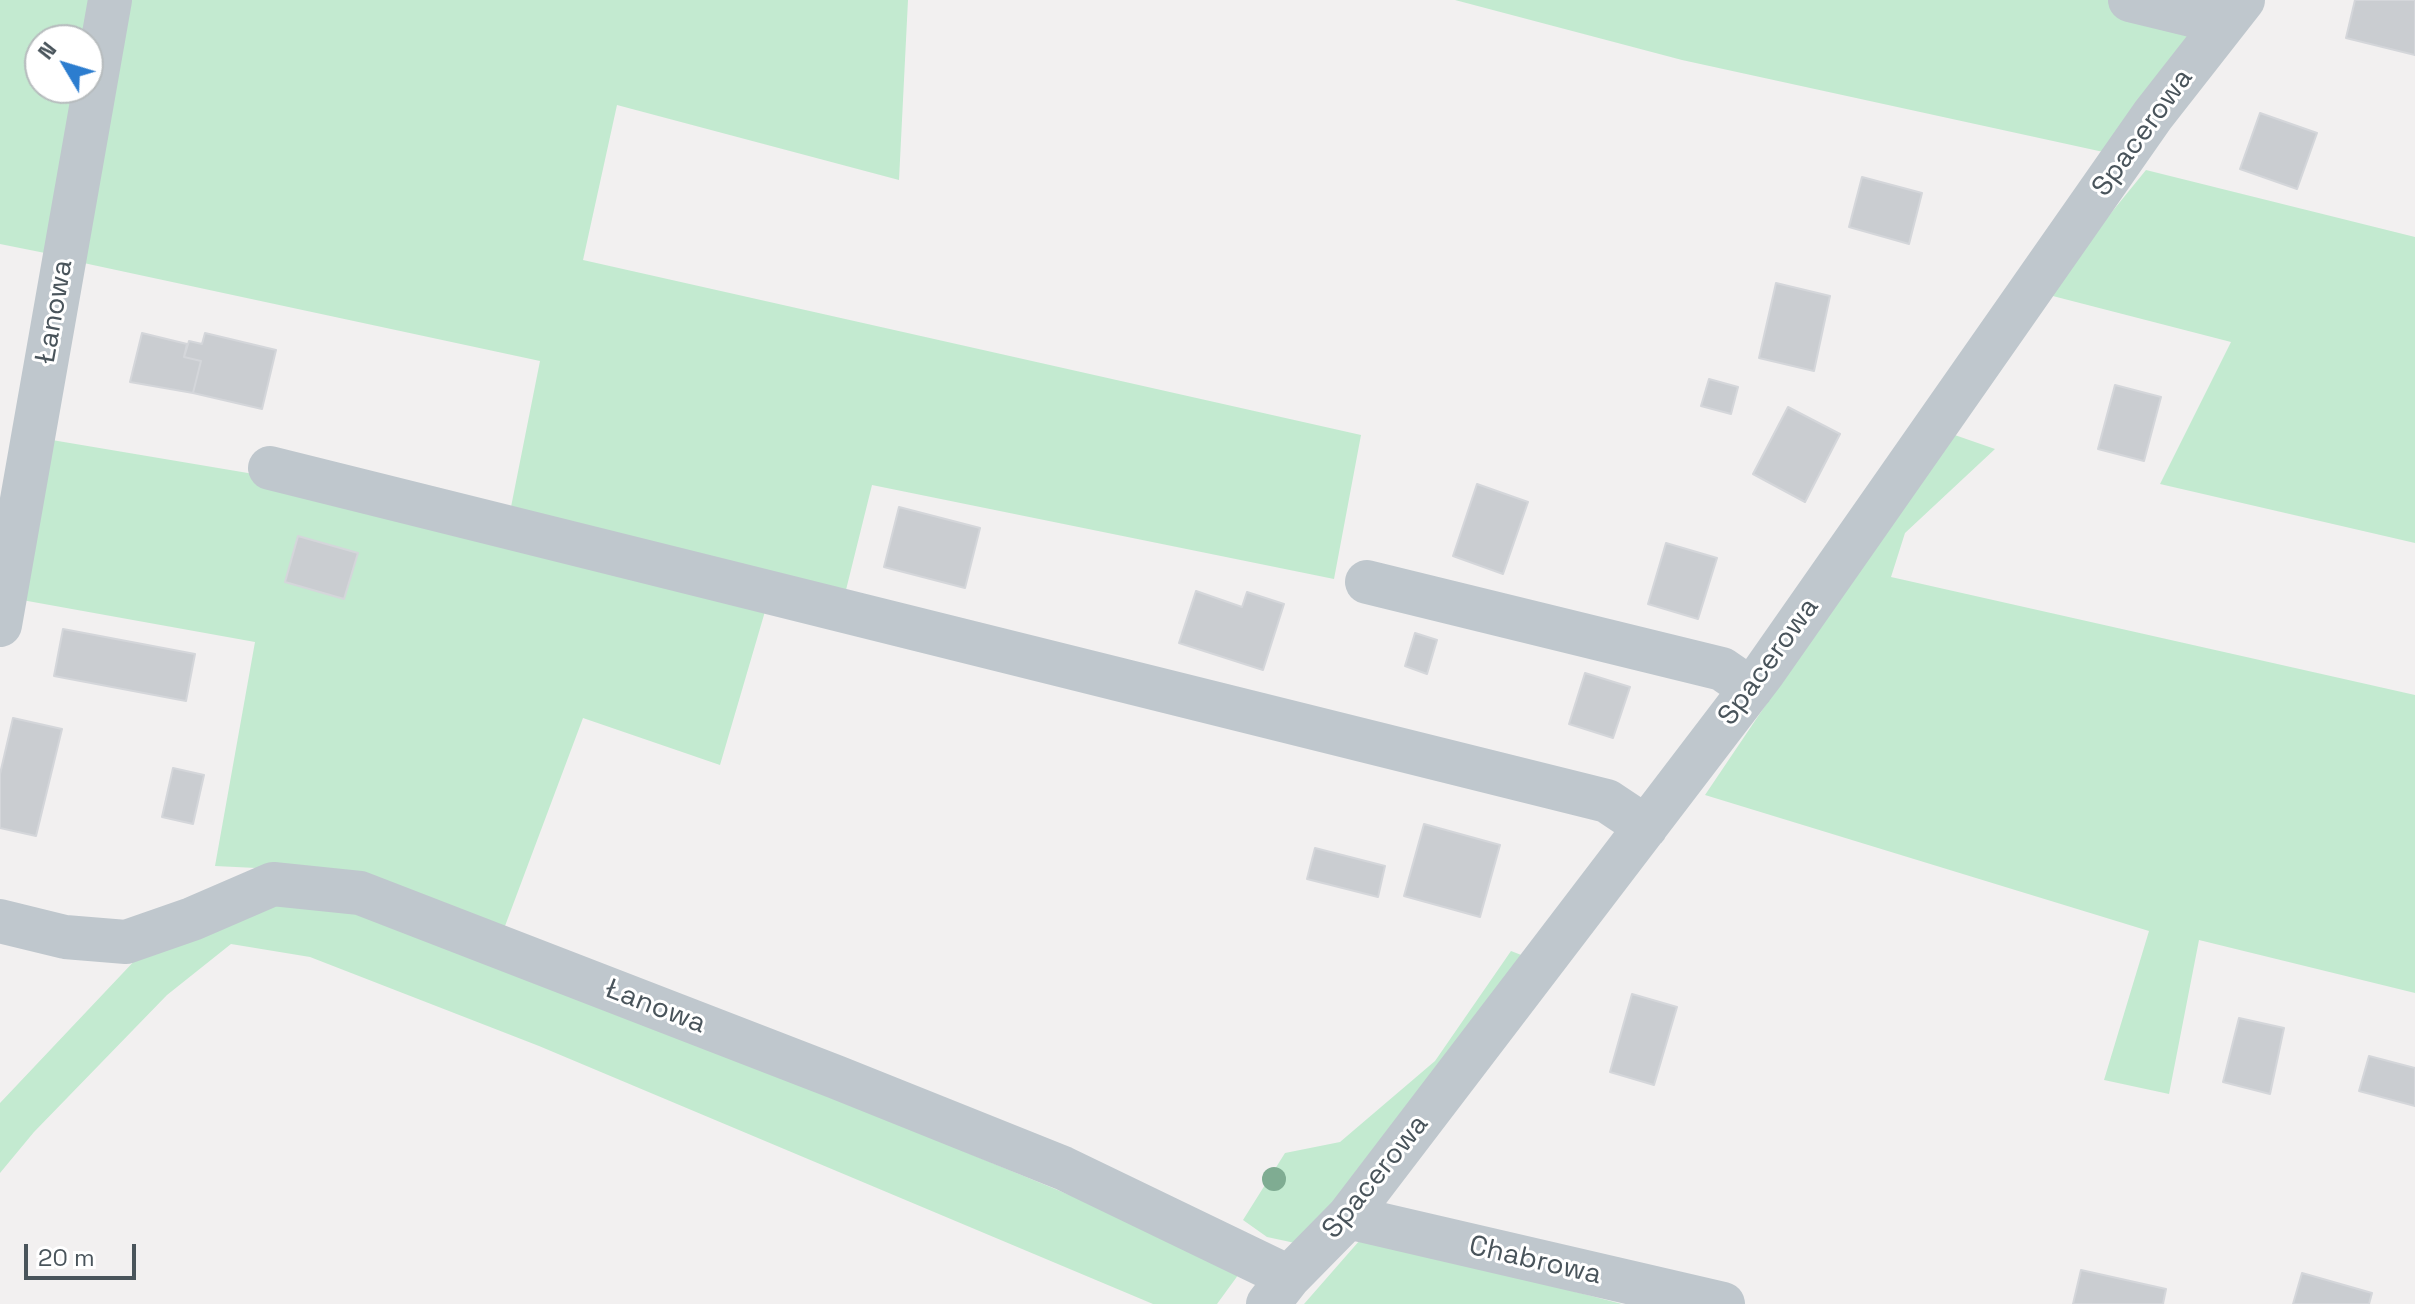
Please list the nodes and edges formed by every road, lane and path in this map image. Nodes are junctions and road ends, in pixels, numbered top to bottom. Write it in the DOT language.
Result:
graph roads {
  1 [pos="110,0"];
  2 [pos="2130,0"];
  3 [pos="2234,12"];
  4 [pos="270,468"];
  5 [pos="1367,582"];
  6 [pos="0,625"];
  7 [pos="1751,689"];
  8 [pos="1646,827"];
  9 [pos="0,921"];
  10 [pos="1348,1217"];
  11 [pos="1279,1291"];
  12 [pos="1723,1304"];
  1 -- 6 [label="street, Łanowa"];
  2 -- 3 [label="street"];
  3 -- 7 [label="street, Spacerowa"];
  4 -- 8 [label="street"];
  5 -- 7 [label="street"];
  7 -- 8 [label="street, Spacerowa"];
  8 -- 10 [label="street, Spacerowa"];
  9 -- 11 [label="street, Łanowa"];
  10 -- 11 [label="street, Spacerowa"];
  10 -- 12 [label="street, Chabrowa"];
}
